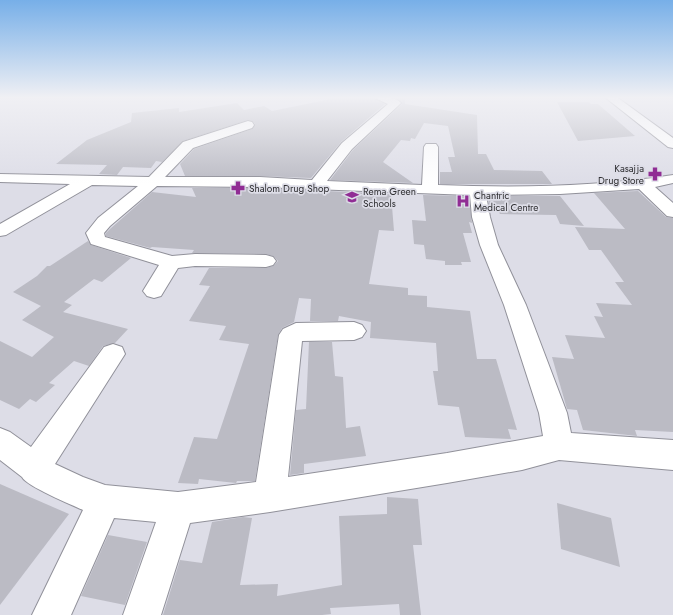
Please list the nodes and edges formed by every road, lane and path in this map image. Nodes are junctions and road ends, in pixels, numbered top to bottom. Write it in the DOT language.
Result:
graph roads {
  1 [pos="243,127"];
  2 [pos="368,127"];
  3 [pos="650,127"];
  4 [pos="673,144"];
  5 [pos="431,147"];
  6 [pos="0,178"];
  7 [pos="18,178"];
  8 [pos="89,180"];
  9 [pos="673,180"];
  10 [pos="153,181"];
  11 [pos="317,184"];
  12 [pos="642,184"];
  13 [pos="0,189"];
  14 [pos="430,190"];
  15 [pos="477,191"];
  16 [pos="673,212"];
  17 [pos="0,231"];
  18 [pos="266,261"];
  19 [pos="171,262"];
  20 [pos="154,291"];
  21 [pos="354,331"];
  22 [pos="113,354"];
  23 [pos="0,442"];
  24 [pos="559,446"];
  25 [pos="673,455"];
  26 [pos="34,469"];
  27 [pos="270,496"];
  28 [pos="105,501"];
  29 [pos="178,508"];
  30 [pos="51,615"];
  31 [pos="142,615"];
  1 -- 10 [label="street"];
  2 -- 11 [label="street"];
  3 -- 4 [label="street"];
  5 -- 14 [label="street"];
  6 -- 7 [label="street"];
  7 -- 8 [label="street"];
  7 -- 13 [label="street"];
  8 -- 10 [label="street"];
  8 -- 17 [label="street"];
  9 -- 12 [label="street"];
  10 -- 11 [label="street"];
  10 -- 19 [label="street"];
  11 -- 14 [label="street"];
  12 -- 15 [label="street"];
  12 -- 16 [label="street"];
  14 -- 15 [label="street"];
  15 -- 24 [label="street"];
  18 -- 19 [label="street"];
  19 -- 20 [label="street"];
  21 -- 27 [label="street"];
  22 -- 26 [label="street"];
  23 -- 26 [label="street"];
  24 -- 25 [label="street"];
  24 -- 27 [label="street"];
  26 -- 28 [label="street"];
  27 -- 29 [label="street"];
  28 -- 29 [label="street"];
  28 -- 30 [label="street"];
  29 -- 31 [label="street"];
}
